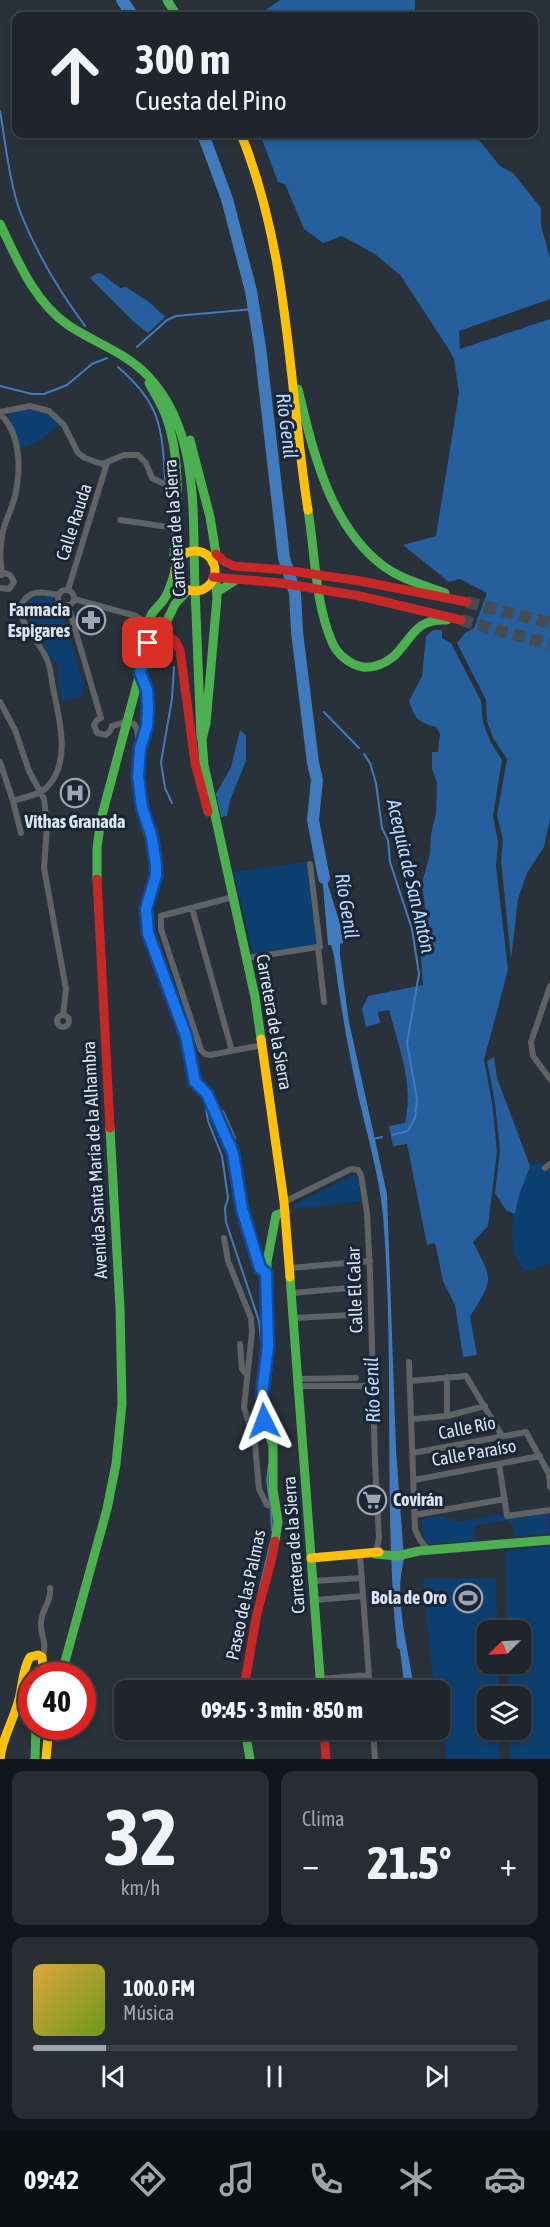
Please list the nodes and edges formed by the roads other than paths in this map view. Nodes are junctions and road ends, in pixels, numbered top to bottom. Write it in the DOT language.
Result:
graph roads {
  1 [pos="243,138"];
  2 [pos="0,224"];
  3 [pos="291,367"];
  4 [pos="146,373"];
  5 [pos="0,414"];
  6 [pos="179,424"];
  7 [pos="107,463"];
  8 [pos="177,490"];
  9 [pos="120,520"];
  10 [pos="176,528"];
  11 [pos="214,560"];
  12 [pos="176,568"];
  13 [pos="240,572"];
  14 [pos="1,574"];
  15 [pos="213,578"];
  16 [pos="0,588"];
  17 [pos="68,590"];
  18 [pos="189,590"];
  19 [pos="217,592"];
  20 [pos="58,595"];
  21 [pos="74,599"];
  22 [pos="68,605"];
  23 [pos="166,619"];
  24 [pos="154,623"];
  25 [pos="140,672"];
  26 [pos="0,702"];
  27 [pos="101,718"];
  28 [pos="126,722"];
  29 [pos="112,726"];
  30 [pos="202,740"];
  31 [pos="140,749"];
  32 [pos="0,762"];
  33 [pos="42,792"];
  34 [pos="13,801"];
  35 [pos="21,833"];
  36 [pos="224,860"];
  37 [pos="310,864"];
  38 [pos="233,897"];
  39 [pos="192,908"];
  40 [pos="318,947"];
  41 [pos="247,958"];
  42 [pos="550,986"];
  43 [pos="324,1002"];
  44 [pos="63,1015"];
  45 [pos="263,1045"];
  46 [pos="232,1051"];
  47 [pos="550,1079"];
  48 [pos="222,1113"];
  49 [pos="230,1144"];
  50 [pos="285,1207"];
  51 [pos="224,1238"];
  52 [pos="370,1261"];
  53 [pos="290,1268"];
  54 [pos="266,1273"];
  55 [pos="361,1287"];
  56 [pos="292,1293"];
  57 [pos="351,1315"];
  58 [pos="294,1318"];
  59 [pos="240,1344"];
  60 [pos="409,1362"];
  61 [pos="247,1375"];
  62 [pos="447,1377"];
  63 [pos="356,1378"];
  64 [pos="410,1380"];
  65 [pos="299,1382"];
  66 [pos="373,1386"];
  67 [pos="485,1406"];
  68 [pos="447,1416"];
  69 [pos="412,1419"];
  70 [pos="502,1436"];
  71 [pos="413,1453"];
  72 [pos="540,1456"];
  73 [pos="499,1464"];
  74 [pos="414,1480"];
  75 [pos="550,1487"];
  76 [pos="505,1499"];
  77 [pos="272,1507"];
  78 [pos="550,1510"];
  79 [pos="415,1515"];
  80 [pos="550,1540"];
  81 [pos="419,1551"];
  82 [pos="380,1553"];
  83 [pos="360,1555"];
  84 [pos="311,1558"];
  85 [pos="362,1578"];
  86 [pos="313,1581"];
  87 [pos="50,1588"];
  88 [pos="363,1596"];
  89 [pos="315,1600"];
  90 [pos="42,1657"];
  91 [pos="43,1662"];
  92 [pos="65,1662"];
  93 [pos="369,1675"];
  94 [pos="320,1678"];
  95 [pos="245,1680"];
  96 [pos="369,1680"];
  97 [pos="34,1740"];
  98 [pos="48,1740"];
  99 [pos="247,1740"];
  100 [pos="325,1740"];
  101 [pos="374,1740"];
  102 [pos="0,1759"];
  103 [pos="35,1759"];
  104 [pos="46,1759"];
  105 [pos="250,1759"];
  106 [pos="326,1759"];
  107 [pos="375,1759"];
  1 -- 3 [label="main road"];
  2 -- 4 [label="main road, Carretera de la Sierra"];
  3 -- 13 [label="main road"];
  3 -- 13 [label="main road"];
  4 -- 6 [label="main road, Carretera de la Sierra"];
  4 -- 8 [label="main road, Carretera de la Sierra"];
  5 -- 7 [label="street"];
  5 -- 14 [label="street"];
  6 -- 11 [label="main road"];
  6 -- 30 [label="main road, Carretera de la Sierra"];
  7 -- 8 [label="street"];
  7 -- 17 [label="street, Calle Rauda"];
  8 -- 10 [label="main road, Carretera de la Sierra"];
  9 -- 10 [label="street"];
  10 -- 12 [label="main road, Carretera de la Sierra"];
  11 -- 12 [label="main road"];
  11 -- 13 [label="main road"];
  11 -- 15 [label="main road"];
  12 -- 18 [label="main road"];
  12 -- 24 [label="main road, Avenida Santa María de la Alhambra"];
  13 -- 15 [label="main road"];
  13 -- 19 [label="main road"];
  14 -- 16 [label="street"];
  15 -- 18 [label="main road"];
  15 -- 19 [label="main road"];
  17 -- 20 [label="street"];
  17 -- 21 [label="street"];
  18 -- 23 [label="main road"];
  19 -- 30 [label="main road"];
  20 -- 22 [label="street"];
  20 -- 33 [label="street"];
  21 -- 22 [label="street"];
  21 -- 24 [label="street"];
  22 -- 27 [label="street"];
  23 -- 24 [label="main road"];
  23 -- 24 [label="main road"];
  24 -- 25 [label="main road, Avenida Santa María de la Alhambra"];
  24 -- 36 [label="main road"];
  25 -- 28 [label="main road, Avenida Santa María de la Alhambra"];
  25 -- 31 [label="street"];
  26 -- 33 [label="street"];
  27 -- 29 [label="street"];
  27 -- 29 [label="street"];
  28 -- 29 [label="street"];
  28 -- 31 [label="street"];
  28 -- 92 [label="main road, Avenida Santa María de la Alhambra"];
  30 -- 36 [label="main road, Carretera de la Sierra"];
  31 -- 49 [label="street"];
  32 -- 34 [label="street"];
  33 -- 34 [label="street"];
  33 -- 44 [label="street"];
  34 -- 35 [label="street"];
  36 -- 38 [label="main road, Carretera de la Sierra"];
  37 -- 40 [label="street"];
  38 -- 39 [label="street"];
  38 -- 41 [label="main road, Carretera de la Sierra"];
  39 -- 46 [label="street"];
  39 -- 46 [label="street"];
  40 -- 41 [label="street"];
  40 -- 43 [label="street"];
  41 -- 45 [label="main road, Carretera de la Sierra"];
  42 -- 47 [label="street"];
  45 -- 46 [label="street"];
  45 -- 50 [label="main road, Carretera de la Sierra"];
  48 -- 49 [label="street, Paseo de las Palmas"];
  49 -- 54 [label="street, Paseo de las Palmas"];
  50 -- 52 [label="street, Calle El Calar"];
  50 -- 53 [label="main road, Carretera de la Sierra"];
  50 -- 54 [label="main road, Paseo de las Palmas"];
  51 -- 61 [label="street, Paseo de las Palmas"];
  52 -- 53 [label="street"];
  52 -- 66 [label="street, Calle El Calar"];
  53 -- 56 [label="main road, Carretera de la Sierra"];
  54 -- 77 [label="main road, Paseo de las Palmas"];
  55 -- 56 [label="street"];
  56 -- 58 [label="main road, Carretera de la Sierra"];
  57 -- 58 [label="street"];
  58 -- 65 [label="main road, Carretera de la Sierra"];
  59 -- 61 [label="street, Paseo de las Palmas"];
  60 -- 64 [label="street"];
  61 -- 77 [label="street, Paseo de las Palmas"];
  62 -- 64 [label="street"];
  62 -- 67 [label="street"];
  62 -- 68 [label="street"];
  63 -- 65 [label="street"];
  64 -- 69 [label="street"];
  65 -- 66 [label="street"];
  65 -- 84 [label="main road, Carretera de la Sierra"];
  66 -- 82 [label="street, Calle El Calar"];
  67 -- 68 [label="street"];
  67 -- 70 [label="street"];
  68 -- 69 [label="street"];
  69 -- 71 [label="street"];
  70 -- 71 [label="street, Calle Río"];
  70 -- 72 [label="street, Calle Río"];
  71 -- 74 [label="street"];
  72 -- 73 [label="street, Calle Paraíso"];
  72 -- 75 [label="street"];
  73 -- 74 [label="street, Calle Paraíso"];
  73 -- 76 [label="street"];
  74 -- 79 [label="street"];
  76 -- 78 [label="street"];
  76 -- 79 [label="street"];
  77 -- 95 [label="main road, Paseo de las Palmas"];
  79 -- 81 [label="street"];
  80 -- 81 [label="main road"];
  81 -- 82 [label="main road"];
  82 -- 83 [label="main road"];
  83 -- 84 [label="main road"];
  83 -- 85 [label="street"];
  84 -- 86 [label="main road, Carretera de la Sierra"];
  85 -- 86 [label="street"];
  85 -- 88 [label="street"];
  86 -- 89 [label="main road, Carretera de la Sierra"];
  87 -- 90 [label="street"];
  88 -- 89 [label="street"];
  88 -- 93 [label="street"];
  89 -- 94 [label="main road, Carretera de la Sierra"];
  90 -- 91 [label="main road"];
  90 -- 102 [label="main road"];
  93 -- 94 [label="street"];
  93 -- 96 [label="street"];
  97 -- 103 [label="main road"];
  98 -- 104 [label="main road"];
  99 -- 105 [label="main road"];
  100 -- 106 [label="main road"];
  101 -- 107 [label="street"];
}
